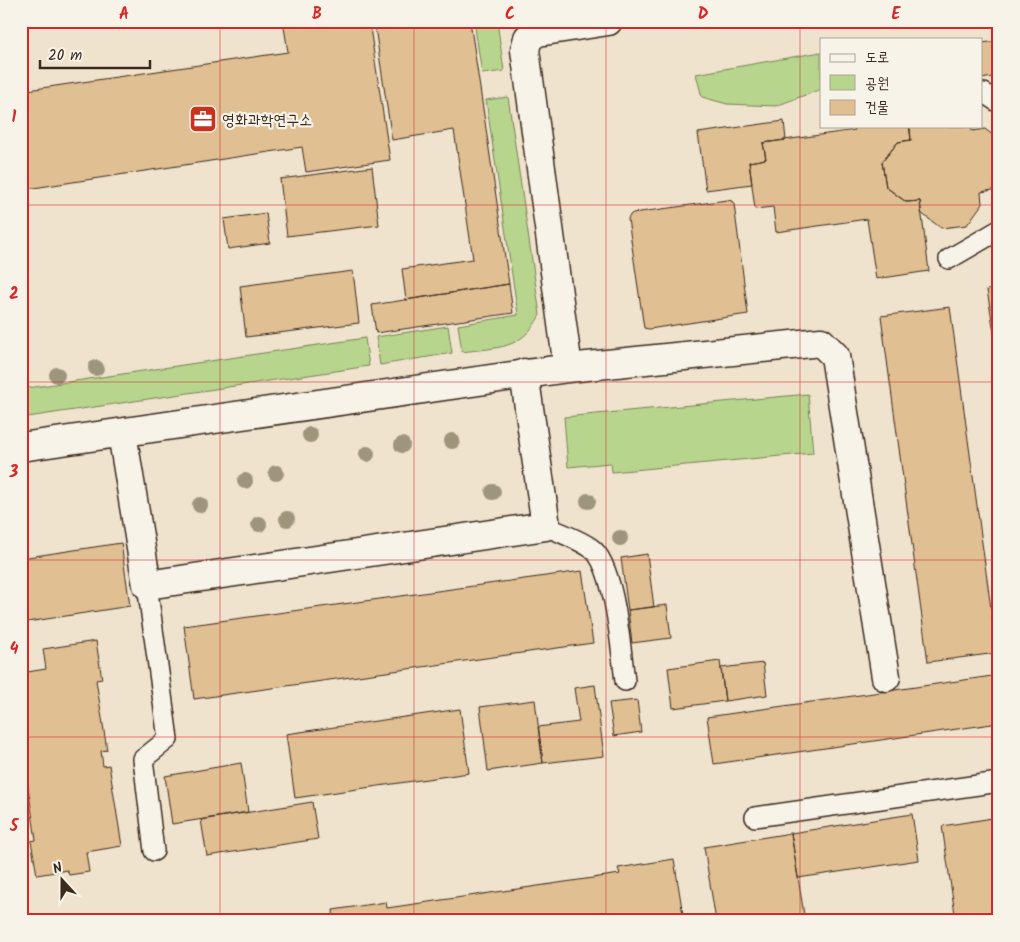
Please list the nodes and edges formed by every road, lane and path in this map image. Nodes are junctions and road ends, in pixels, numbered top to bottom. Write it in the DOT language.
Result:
graph roads {
  1 [pos="608,21"];
  2 [pos="999,230"];
  3 [pos="949,259"];
  4 [pos="568,368"];
  5 [pos="524,374"];
  6 [pos="122,433"];
  7 [pos="21,447"];
  8 [pos="546,526"];
  9 [pos="147,585"];
  10 [pos="886,677"];
  11 [pos="625,681"];
  12 [pos="999,782"];
  13 [pos="755,817"];
  14 [pos="154,851"];
  1 -- 4 [label="street"];
  2 -- 3 [label="lane"];
  4 -- 5 [label="street"];
  4 -- 10 [label="street"];
  5 -- 6 [label="street"];
  5 -- 8 [label="street"];
  6 -- 7 [label="street"];
  6 -- 9 [label="street"];
  8 -- 9 [label="street"];
  8 -- 11 [label="lane"];
  9 -- 14 [label="lane"];
  12 -- 13 [label="lane"];
}
